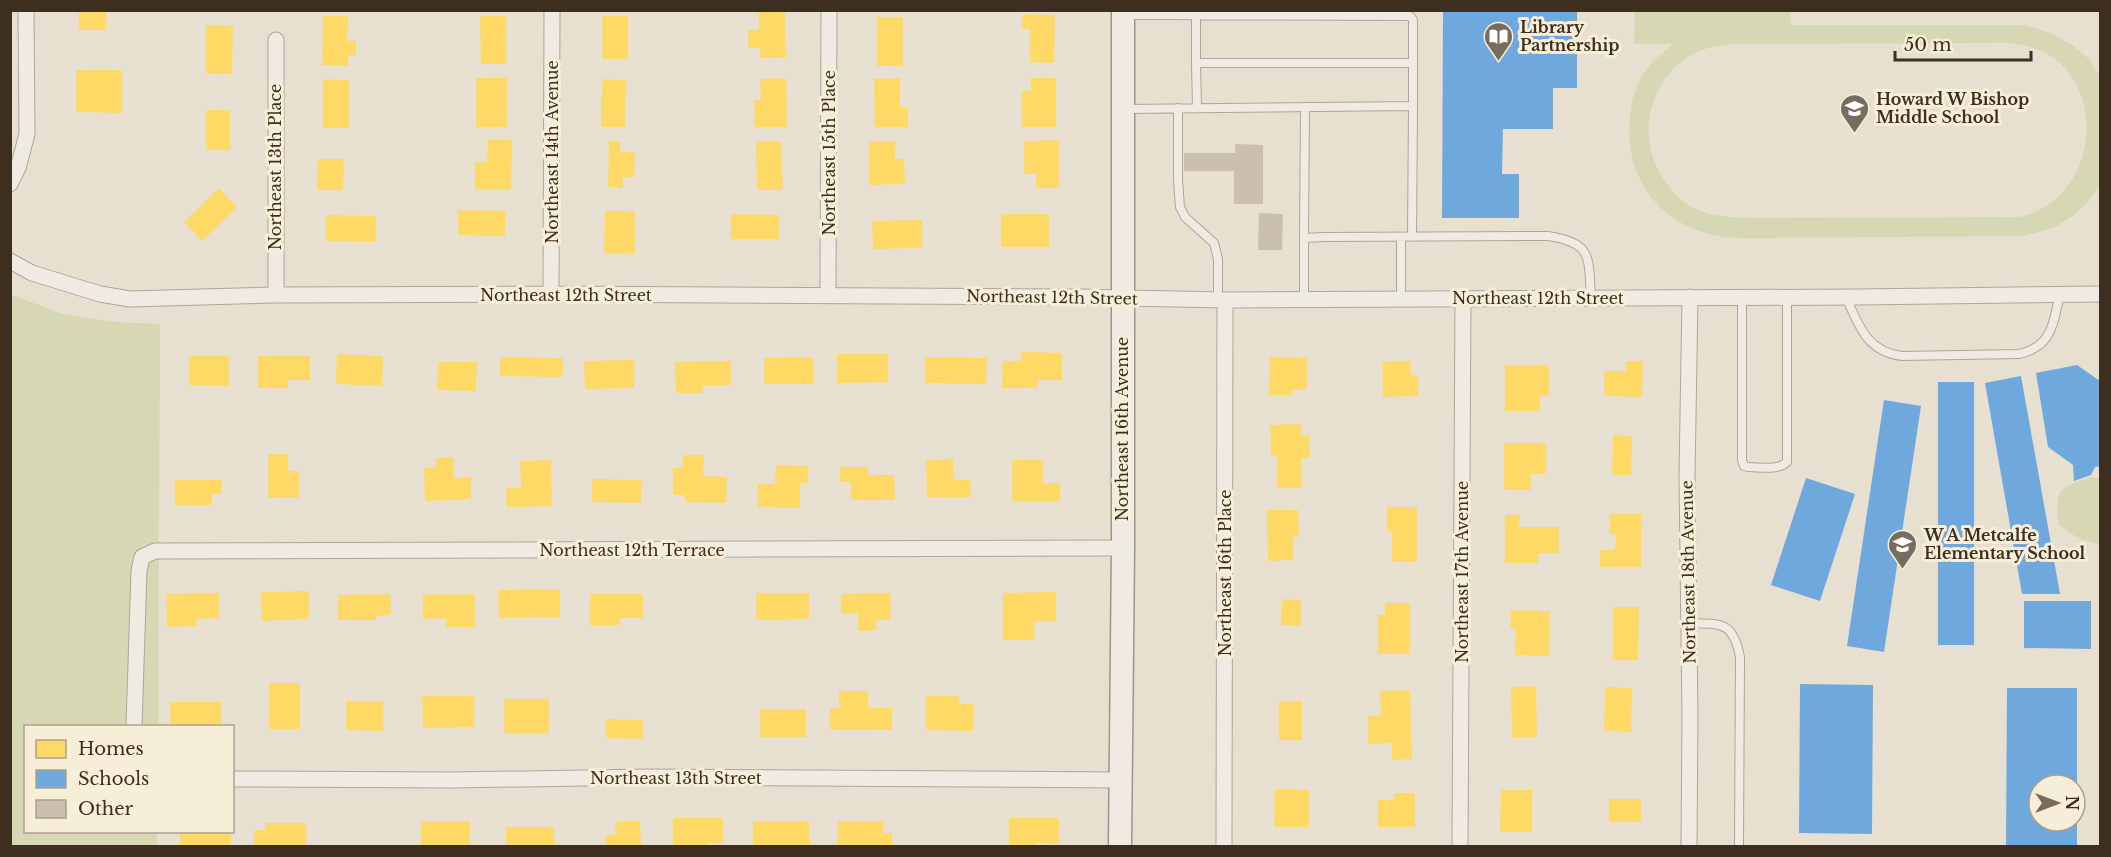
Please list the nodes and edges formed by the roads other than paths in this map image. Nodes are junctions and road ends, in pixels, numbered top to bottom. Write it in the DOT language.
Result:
graph roads {
  1 [pos="26,10"];
  2 [pos="552,10"];
  3 [pos="829,10"];
  4 [pos="1123,13"];
  5 [pos="1313,13"];
  6 [pos="1201,14"];
  7 [pos="276,40"];
  8 [pos="1196,63"];
  9 [pos="1413,63"];
  10 [pos="1413,106"];
  11 [pos="1305,107"];
  12 [pos="1178,108"];
  13 [pos="1197,108"];
  14 [pos="1122,109"];
  15 [pos="10,184"];
  16 [pos="1401,237"];
  17 [pos="1412,237"];
  18 [pos="1304,238"];
  19 [pos="10,261"];
  20 [pos="551,294"];
  21 [pos="2060,294"];
  22 [pos="2100,294"];
  23 [pos="276,295"];
  24 [pos="828,295"];
  25 [pos="1122,297"];
  26 [pos="1591,297"];
  27 [pos="1690,297"];
  28 [pos="1742,297"];
  29 [pos="1787,297"];
  30 [pos="1846,297"];
  31 [pos="1463,298"];
  32 [pos="1401,299"];
  33 [pos="1222,300"];
  34 [pos="1304,300"];
  35 [pos="1123,548"];
  36 [pos="1689,623"];
  37 [pos="134,725"];
  38 [pos="234,779"];
  39 [pos="1120,780"];
  40 [pos="1120,846"];
  41 [pos="1224,846"];
  42 [pos="1460,846"];
  43 [pos="1689,846"];
  44 [pos="1739,846"];
  1 -- 15 [label="street"];
  2 -- 20 [label="street, Northeast 14th Avenue"];
  3 -- 24 [label="street, Northeast 15th Place"];
  4 -- 6 [label="lane"];
  4 -- 14 [label="street, Northeast 16th Avenue"];
  5 -- 6 [label="lane"];
  5 -- 9 [label="lane"];
  6 -- 8 [label="lane"];
  7 -- 23 [label="street, Northeast 13th Place"];
  8 -- 9 [label="lane"];
  8 -- 13 [label="lane"];
  9 -- 10 [label="lane"];
  10 -- 11 [label="lane"];
  10 -- 17 [label="lane"];
  11 -- 13 [label="lane"];
  11 -- 18 [label="lane"];
  12 -- 13 [label="lane"];
  12 -- 14 [label="lane"];
  12 -- 33 [label="lane"];
  14 -- 25 [label="street, Northeast 16th Avenue"];
  16 -- 17 [label="lane"];
  16 -- 18 [label="lane"];
  16 -- 32 [label="lane"];
  17 -- 26 [label="lane"];
  18 -- 34 [label="lane"];
  19 -- 23 [label="street, Northeast 12th Street"];
  20 -- 23 [label="street, Northeast 12th Street"];
  20 -- 24 [label="street, Northeast 12th Street"];
  21 -- 22 [label="street, Northeast 12th Street"];
  21 -- 30 [label="street, Northeast 12th Street"];
  21 -- 30 [label="lane"];
  24 -- 25 [label="street, Northeast 12th Street"];
  25 -- 33 [label="street, Northeast 12th Street"];
  25 -- 35 [label="street, Northeast 16th Avenue"];
  26 -- 27 [label="street, Northeast 12th Street"];
  26 -- 31 [label="street, Northeast 12th Street"];
  27 -- 28 [label="street, Northeast 12th Street"];
  27 -- 36 [label="street, Northeast 18th Avenue"];
  28 -- 29 [label="street, Northeast 12th Street"];
  28 -- 29 [label="lane"];
  29 -- 30 [label="street, Northeast 12th Street"];
  31 -- 32 [label="street, Northeast 12th Street"];
  31 -- 42 [label="street, Northeast 17th Avenue"];
  32 -- 34 [label="street, Northeast 12th Street"];
  33 -- 34 [label="street, Northeast 12th Street"];
  33 -- 41 [label="street, Northeast 16th Place"];
  35 -- 37 [label="street, Northeast 12th Terrace"];
  35 -- 39 [label="street, Northeast 16th Avenue"];
  36 -- 43 [label="street, Northeast 18th Avenue"];
  36 -- 44 [label="lane"];
  38 -- 39 [label="street, Northeast 13th Street"];
  39 -- 40 [label="street, Northeast 16th Avenue"];
}
